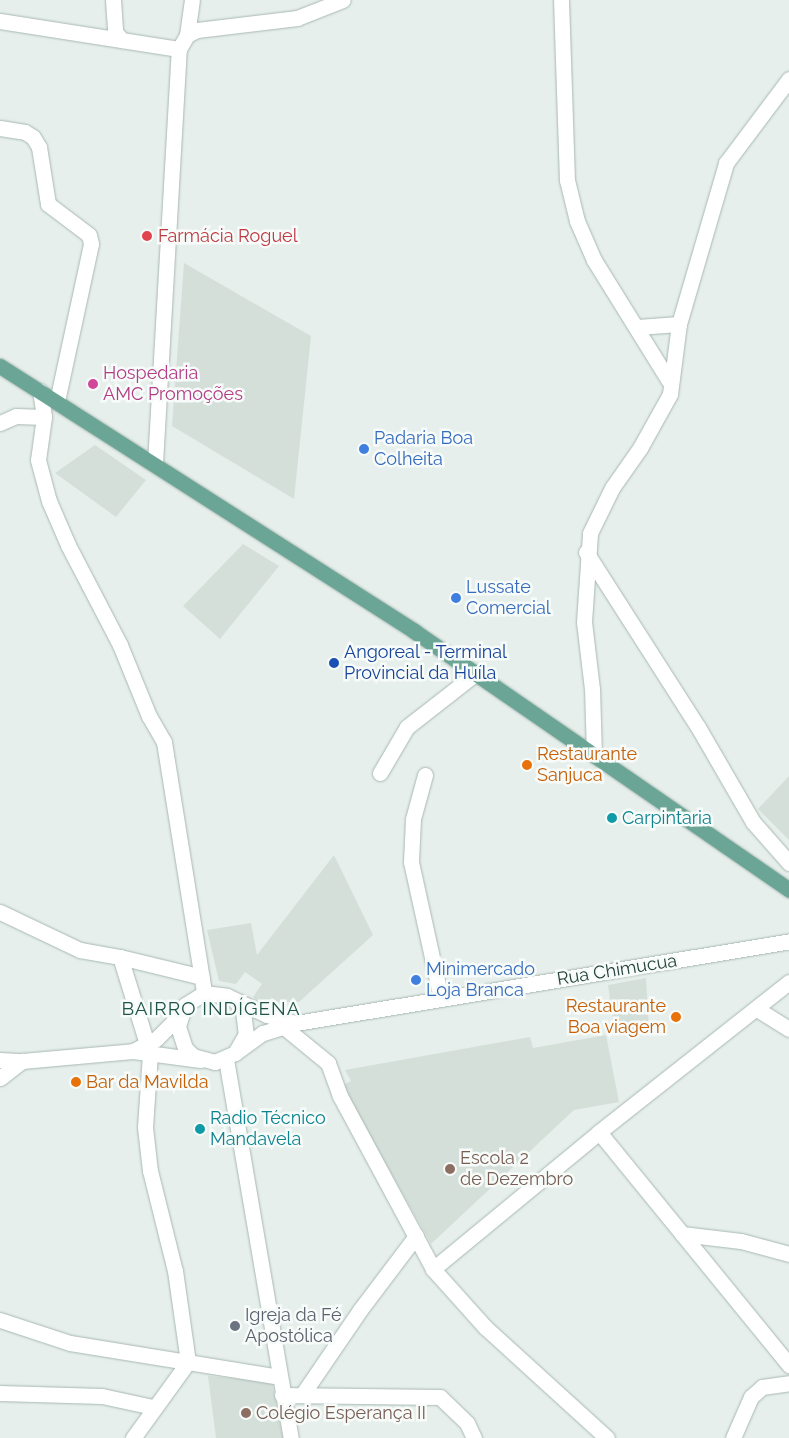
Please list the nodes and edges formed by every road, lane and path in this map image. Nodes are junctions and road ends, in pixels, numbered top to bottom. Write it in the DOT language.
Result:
graph roads {
  1 [pos="113,0"];
  2 [pos="192,0"];
  3 [pos="343,0"];
  4 [pos="561,0"];
  5 [pos="0,21"];
  6 [pos="187,35"];
  7 [pos="122,40"];
  8 [pos="179,49"];
  9 [pos="789,79"];
  10 [pos="0,128"];
  11 [pos="679,324"];
  12 [pos="637,327"];
  13 [pos="0,366"];
  14 [pos="669,381"];
  15 [pos="40,391"];
  16 [pos="57,401"];
  17 [pos="44,417"];
  18 [pos="0,423"];
  19 [pos="155,463"];
  20 [pos="586,552"];
  21 [pos="476,673"];
  22 [pos="594,755"];
  23 [pos="380,773"];
  24 [pos="425,775"];
  25 [pos="789,863"];
  26 [pos="789,890"];
  27 [pos="0,912"];
  28 [pos="789,941"];
  29 [pos="120,957"];
  30 [pos="202,977"];
  31 [pos="789,982"];
  32 [pos="204,993"];
  33 [pos="441,999"];
  34 [pos="236,1002"];
  35 [pos="757,1009"];
  36 [pos="180,1015"];
  37 [pos="290,1025"];
  38 [pos="789,1029"];
  39 [pos="148,1049"];
  40 [pos="231,1056"];
  41 [pos="0,1060"];
  42 [pos="203,1061"];
  43 [pos="22,1062"];
  44 [pos="0,1078"];
  45 [pos="599,1132"];
  46 [pos="682,1234"];
  47 [pos="416,1236"];
  48 [pos="789,1254"];
  49 [pos="433,1269"];
  50 [pos="1,1321"];
  51 [pos="188,1362"];
  52 [pos="789,1365"];
  53 [pos="278,1377"];
  54 [pos="789,1383"];
  55 [pos="0,1394"];
  56 [pos="282,1395"];
  57 [pos="302,1395"];
  58 [pos="153,1407"];
  59 [pos="133,1438"];
  60 [pos="291,1438"];
  61 [pos="474,1438"];
  62 [pos="607,1438"];
  63 [pos="733,1438"];
  1 -- 7 [label="street"];
  2 -- 6 [label="street"];
  3 -- 6 [label="street"];
  4 -- 12 [label="street"];
  5 -- 7 [label="street"];
  6 -- 8 [label="street"];
  7 -- 8 [label="street"];
  8 -- 19 [label="street"];
  9 -- 11 [label="street"];
  10 -- 16 [label="street"];
  11 -- 12 [label="street"];
  11 -- 14 [label="street"];
  12 -- 14 [label="street"];
  13 -- 15 [label="main road"];
  14 -- 20 [label="street"];
  15 -- 16 [label="main road"];
  15 -- 17 [label="street"];
  16 -- 19 [label="main road"];
  17 -- 18 [label="street"];
  17 -- 30 [label="street"];
  19 -- 21 [label="main road"];
  20 -- 22 [label="street"];
  20 -- 25 [label="street"];
  21 -- 22 [label="main road"];
  21 -- 23 [label="street"];
  22 -- 26 [label="main road"];
  24 -- 33 [label="street"];
  27 -- 29 [label="street"];
  28 -- 33 [label="street, Rua Chimucua"];
  29 -- 30 [label="street"];
  29 -- 39 [label="street"];
  30 -- 32 [label="street"];
  31 -- 35 [label="street"];
  32 -- 34 [label="street, Rua Chimucua"];
  32 -- 36 [label="street"];
  33 -- 37 [label="street, Rua Chimucua"];
  34 -- 37 [label="street, Rua Chimucua"];
  34 -- 40 [label="street"];
  35 -- 38 [label="street"];
  35 -- 45 [label="street"];
  36 -- 39 [label="street"];
  36 -- 42 [label="street"];
  37 -- 40 [label="street, Rua Chimucua"];
  37 -- 47 [label="street"];
  39 -- 42 [label="street"];
  39 -- 43 [label="street"];
  39 -- 51 [label="street"];
  40 -- 42 [label="street"];
  40 -- 53 [label="street"];
  41 -- 43 [label="street"];
  43 -- 44 [label="street"];
  45 -- 46 [label="street"];
  45 -- 49 [label="street"];
  46 -- 48 [label="street"];
  46 -- 52 [label="street"];
  47 -- 49 [label="street"];
  47 -- 57 [label="street"];
  49 -- 62 [label="street"];
  50 -- 51 [label="street"];
  51 -- 53 [label="street"];
  51 -- 58 [label="street"];
  53 -- 56 [label="street"];
  54 -- 63 [label="street"];
  55 -- 58 [label="street"];
  56 -- 57 [label="street"];
  56 -- 60 [label="street"];
  57 -- 61 [label="street"];
  58 -- 59 [label="street"];
}
